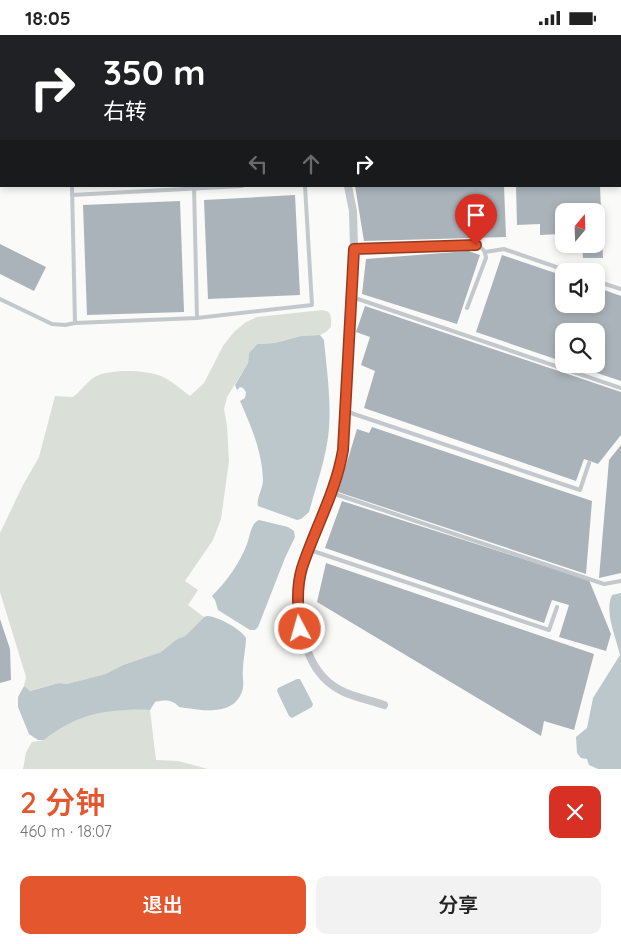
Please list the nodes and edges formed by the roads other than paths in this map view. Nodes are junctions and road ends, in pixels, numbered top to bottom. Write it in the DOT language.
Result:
graph roads {
  1 [pos="72,187"];
  2 [pos="218,187"];
  3 [pos="305,187"];
  4 [pos="348,187"];
  5 [pos="194,188"];
  6 [pos="72,195"];
  7 [pos="354,249"];
  8 [pos="486,252"];
  9 [pos="555,267"];
  10 [pos="605,284"];
  11 [pos="621,289"];
  12 [pos="352,297"];
  13 [pos="0,299"];
  14 [pos="467,309"];
  15 [pos="197,318"];
  16 [pos="75,323"];
  17 [pos="621,388"];
  18 [pos="345,411"];
  19 [pos="589,463"];
  20 [pos="332,493"];
  21 [pos="310,550"];
  22 [pos="621,581"];
  23 [pos="556,607"];
  24 [pos="384,705"];
  1 -- 6 [label="lane"];
  2 -- 5 [label="lane"];
  3 -- 15 [label="lane"];
  4 -- 7 [label="street"];
  5 -- 6 [label="lane"];
  5 -- 15 [label="lane"];
  6 -- 16 [label="lane"];
  7 -- 8 [label="lane"];
  7 -- 12 [label="street"];
  8 -- 9 [label="lane"];
  8 -- 14 [label="lane"];
  10 -- 11 [label="lane"];
  12 -- 17 [label="lane"];
  12 -- 18 [label="street"];
  13 -- 16 [label="lane"];
  15 -- 16 [label="lane"];
  18 -- 19 [label="lane"];
  18 -- 20 [label="street"];
  20 -- 21 [label="street"];
  20 -- 22 [label="lane"];
  21 -- 23 [label="lane"];
  21 -- 24 [label="street"];
}
